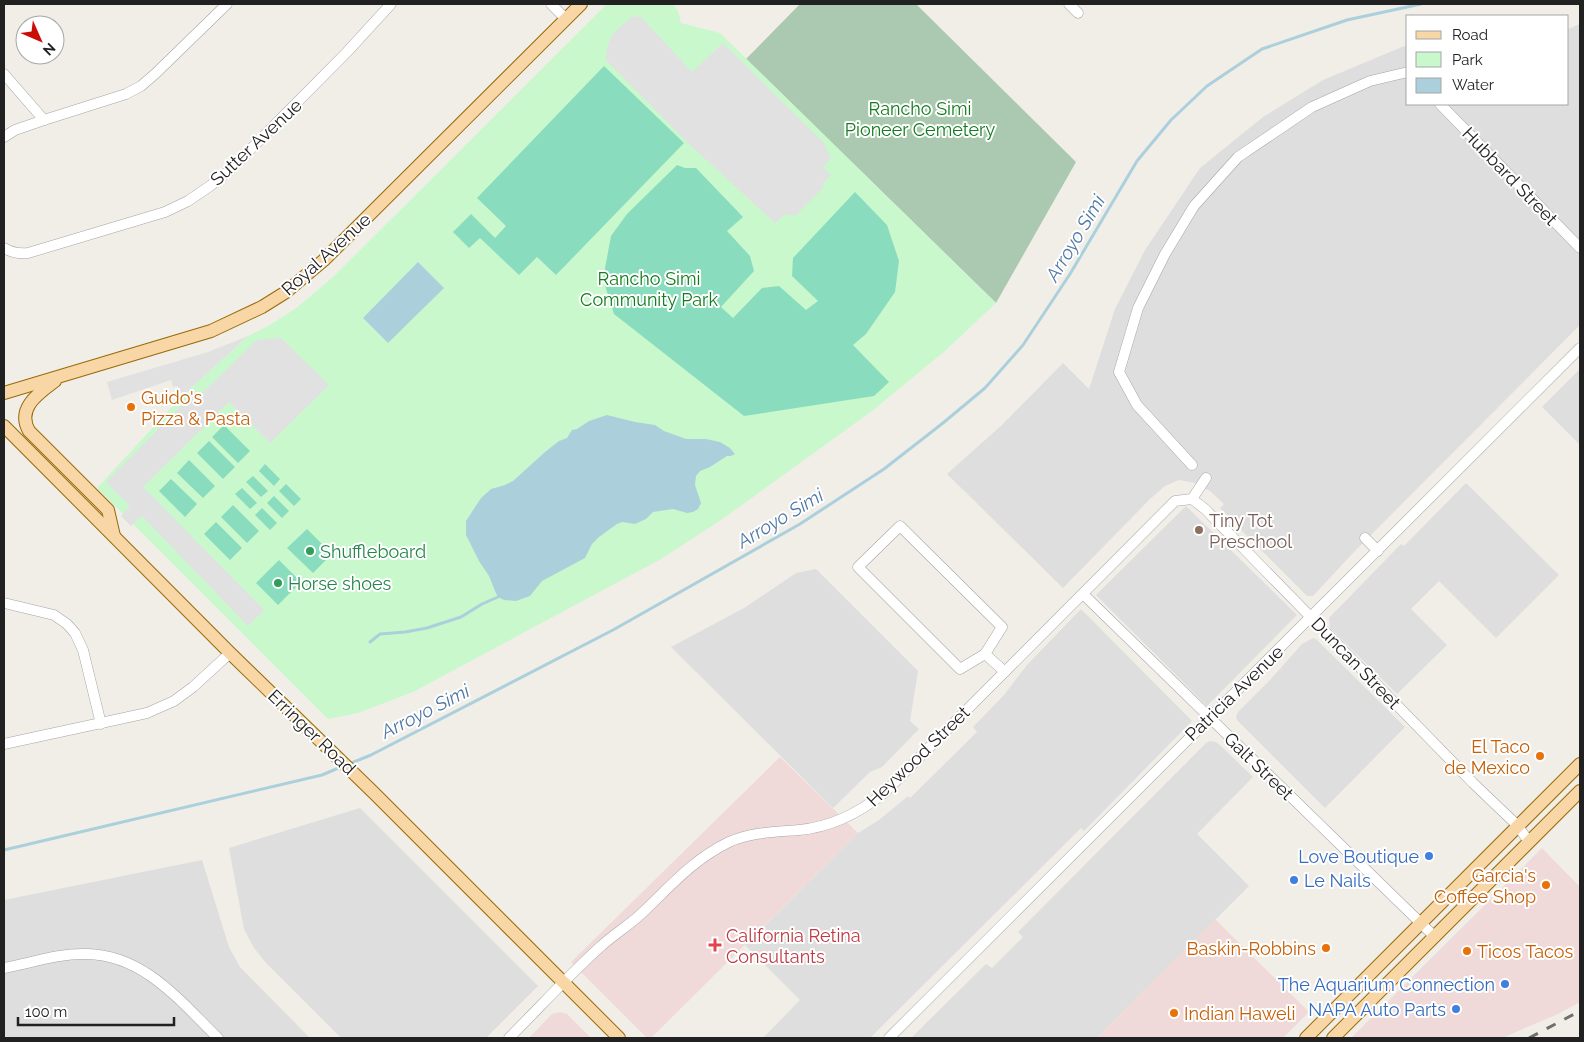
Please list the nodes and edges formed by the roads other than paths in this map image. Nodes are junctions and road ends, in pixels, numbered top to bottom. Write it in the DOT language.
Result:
graph roads {
  1 [pos="226,4"];
  2 [pos="551,4"];
  3 [pos="581,4"];
  4 [pos="1069,4"];
  5 [pos="388,5"];
  6 [pos="1078,13"];
  7 [pos="566,19"];
  8 [pos="1406,72"];
  9 [pos="4,74"];
  10 [pos="1441,105"];
  11 [pos="44,120"];
  12 [pos="4,137"];
  13 [pos="4,248"];
  14 [pos="1580,248"];
  15 [pos="1580,348"];
  16 [pos="63,375"];
  17 [pos="4,393"];
  18 [pos="4,426"];
  19 [pos="1192,465"];
  20 [pos="1206,478"];
  21 [pos="1192,499"];
  22 [pos="114,536"];
  23 [pos="1365,538"];
  24 [pos="1378,551"];
  25 [pos="1083,594"];
  26 [pos="4,603"];
  27 [pos="1312,617"];
  28 [pos="230,653"];
  29 [pos="985,654"];
  30 [pos="1005,672"];
  31 [pos="1209,718"];
  32 [pos="101,724"];
  33 [pos="4,744"];
  34 [pos="1580,764"];
  35 [pos="1580,791"];
  36 [pos="1518,826"];
  37 [pos="1529,842"];
  38 [pos="1421,923"];
  39 [pos="1435,937"];
  40 [pos="4,968"];
  41 [pos="563,983"];
  42 [pos="218,1038"];
  43 [pos="509,1038"];
  44 [pos="619,1038"];
  45 [pos="889,1038"];
  46 [pos="1306,1038"];
  47 [pos="1333,1038"];
  1 -- 11 [label="street"];
  2 -- 7 [label="street"];
  3 -- 7 [label="main road, Royal Avenue"];
  4 -- 6 [label="street"];
  5 -- 13 [label="street, Sutter Avenue"];
  7 -- 16 [label="main road, Royal Avenue"];
  8 -- 19 [label="street"];
  9 -- 11 [label="street"];
  10 -- 14 [label="street, Hubbard Street"];
  11 -- 12 [label="street"];
  15 -- 24 [label="street, Patricia Avenue"];
  16 -- 17 [label="main road, Royal Avenue"];
  16 -- 22 [label="main road"];
  18 -- 22 [label="main road, Erringer Road"];
  20 -- 21 [label="street"];
  21 -- 25 [label="street, Heywood Street"];
  21 -- 27 [label="street, Duncan Street"];
  22 -- 28 [label="main road, Erringer Road"];
  23 -- 24 [label="street"];
  24 -- 27 [label="street, Patricia Avenue"];
  25 -- 30 [label="street, Heywood Street"];
  25 -- 31 [label="street, Galt Street"];
  26 -- 32 [label="street"];
  27 -- 31 [label="street, Patricia Avenue"];
  27 -- 36 [label="street, Duncan Street"];
  28 -- 32 [label="street"];
  28 -- 41 [label="main road, Erringer Road"];
  29 -- 29 [label="street"];
  29 -- 30 [label="street"];
  30 -- 41 [label="street, Heywood Street"];
  31 -- 38 [label="street, Galt Street"];
  31 -- 45 [label="street, Patricia Avenue"];
  32 -- 33 [label="street"];
  34 -- 36 [label="main road"];
  35 -- 37 [label="main road"];
  36 -- 37 [label="street, Duncan Street"];
  36 -- 38 [label="main road"];
  37 -- 39 [label="main road"];
  38 -- 39 [label="street, Galt Street"];
  38 -- 46 [label="main road"];
  39 -- 47 [label="main road"];
  40 -- 42 [label="street"];
  41 -- 43 [label="street, Heywood Street"];
  41 -- 44 [label="main road, Erringer Road"];
}
